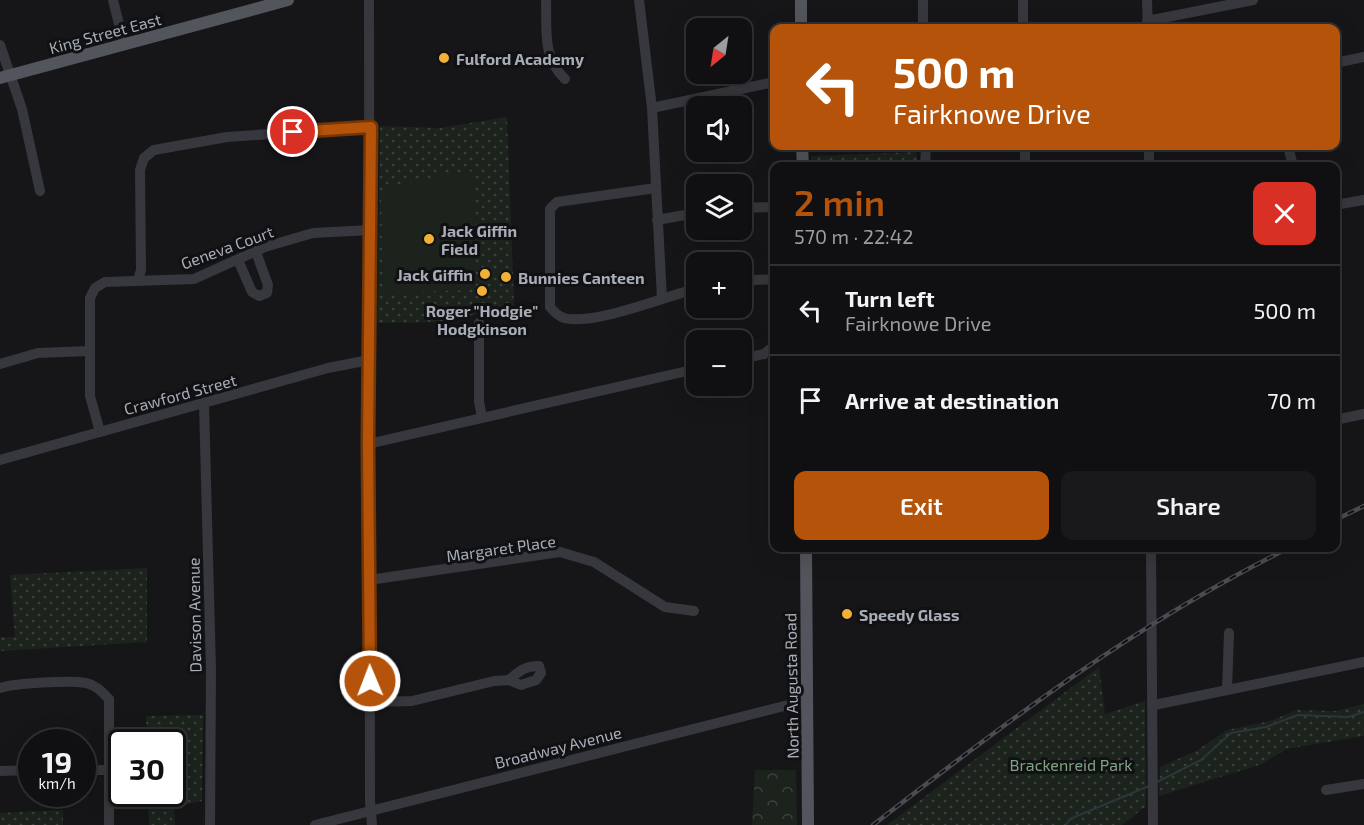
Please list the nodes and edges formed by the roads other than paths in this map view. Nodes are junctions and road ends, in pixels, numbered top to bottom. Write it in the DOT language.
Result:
graph roads {
  1 [pos="113,0"];
  2 [pos="288,0"];
  3 [pos="369,0"];
  4 [pos="546,0"];
  5 [pos="639,0"];
  6 [pos="801,0"];
  7 [pos="923,0"];
  8 [pos="1023,0"];
  9 [pos="1147,0"];
  10 [pos="1253,0"];
  11 [pos="262,3"];
  12 [pos="801,24"];
  13 [pos="923,24"];
  14 [pos="1023,24"];
  15 [pos="1147,24"];
  16 [pos="1151,24"];
  17 [pos="124,44"];
  18 [pos="0,45"];
  19 [pos="1364,57"];
  20 [pos="1340,62"];
  21 [pos="5,77"];
  22 [pos="564,79"];
  23 [pos="770,83"];
  24 [pos="652,108"];
  25 [pos="371,127"];
  26 [pos="656,188"];
  27 [pos="40,191"];
  28 [pos="1364,200"];
  29 [pos="1340,204"];
  30 [pos="770,207"];
  31 [pos="752,208"];
  32 [pos="686,215"];
  33 [pos="657,220"];
  34 [pos="371,230"];
  35 [pos="256,252"];
  36 [pos="238,260"];
  37 [pos="770,279"];
  38 [pos="138,280"];
  39 [pos="752,280"];
  40 [pos="686,292"];
  41 [pos="662,299"];
  42 [pos="479,323"];
  43 [pos="770,349"];
  44 [pos="89,351"];
  45 [pos="752,357"];
  46 [pos="369,360"];
  47 [pos="0,364"];
  48 [pos="686,371"];
  49 [pos="204,404"];
  50 [pos="1364,414"];
  51 [pos="482,417"];
  52 [pos="1340,419"];
  53 [pos="99,432"];
  54 [pos="368,444"];
  55 [pos="0,460"];
  56 [pos="806,552"];
  57 [pos="1151,552"];
  58 [pos="369,580"];
  59 [pos="694,611"];
  60 [pos="1229,633"];
  61 [pos="1364,662"];
  62 [pos="509,680"];
  63 [pos="0,688"];
  64 [pos="1227,690"];
  65 [pos="808,700"];
  66 [pos="370,702"];
  67 [pos="1154,705"];
  68 [pos="109,729"];
  69 [pos="18,770"];
  70 [pos="0,771"];
  71 [pos="1364,784"];
  72 [pos="1326,790"];
  73 [pos="109,807"];
  74 [pos="370,810"];
  75 [pos="109,825"];
  76 [pos="210,825"];
  77 [pos="315,825"];
  78 [pos="372,825"];
  79 [pos="808,825"];
  80 [pos="1153,825"];
  1 -- 17 [label="street"];
  2 -- 11 [label="main road, King Street East"];
  3 -- 25 [label="street"];
  4 -- 22 [label="street"];
  5 -- 24 [label="street"];
  6 -- 12 [label="main road"];
  7 -- 13 [label="street"];
  8 -- 14 [label="street"];
  9 -- 15 [label="street"];
  10 -- 16 [label="street"];
  11 -- 17 [label="main road, King Street East"];
  17 -- 21 [label="main road, King Street East"];
  18 -- 21 [label="street"];
  19 -- 20 [label="street"];
  21 -- 27 [label="street"];
  23 -- 24 [label="street"];
  24 -- 26 [label="street"];
  25 -- 34 [label="street"];
  25 -- 38 [label="street"];
  26 -- 33 [label="street"];
  26 -- 41 [label="street"];
  28 -- 29 [label="street"];
  30 -- 31 [label="street"];
  32 -- 33 [label="street"];
  33 -- 41 [label="street"];
  34 -- 35 [label="street, Geneva Court"];
  34 -- 46 [label="street"];
  35 -- 36 [label="street, Geneva Court"];
  35 -- 36 [label="street"];
  36 -- 38 [label="street, Geneva Court"];
  37 -- 39 [label="street"];
  38 -- 44 [label="street, Geneva Court"];
  40 -- 41 [label="street"];
  42 -- 51 [label="street"];
  43 -- 45 [label="street"];
  44 -- 47 [label="street"];
  44 -- 53 [label="street, Geneva Court"];
  46 -- 49 [label="street, Crawford Street"];
  46 -- 54 [label="street"];
  48 -- 51 [label="street"];
  49 -- 53 [label="street, Crawford Street"];
  49 -- 76 [label="street, Davison Avenue"];
  50 -- 52 [label="street"];
  51 -- 54 [label="street"];
  53 -- 55 [label="street, Crawford Street"];
  54 -- 58 [label="street"];
  56 -- 65 [label="main road, North Augusta Road"];
  57 -- 67 [label="street"];
  58 -- 59 [label="street, Margaret Place"];
  58 -- 66 [label="street"];
  60 -- 64 [label="street"];
  61 -- 64 [label="street"];
  62 -- 66 [label="street"];
  63 -- 68 [label="street"];
  64 -- 67 [label="street"];
  65 -- 74 [label="street, Broadway Avenue"];
  65 -- 79 [label="main road, North Augusta Road"];
  66 -- 74 [label="street"];
  67 -- 80 [label="street"];
  69 -- 70 [label="street"];
  71 -- 72 [label="street"];
  73 -- 75 [label="street"];
  74 -- 77 [label="street, Broadway Avenue"];
  74 -- 78 [label="street"];
}
